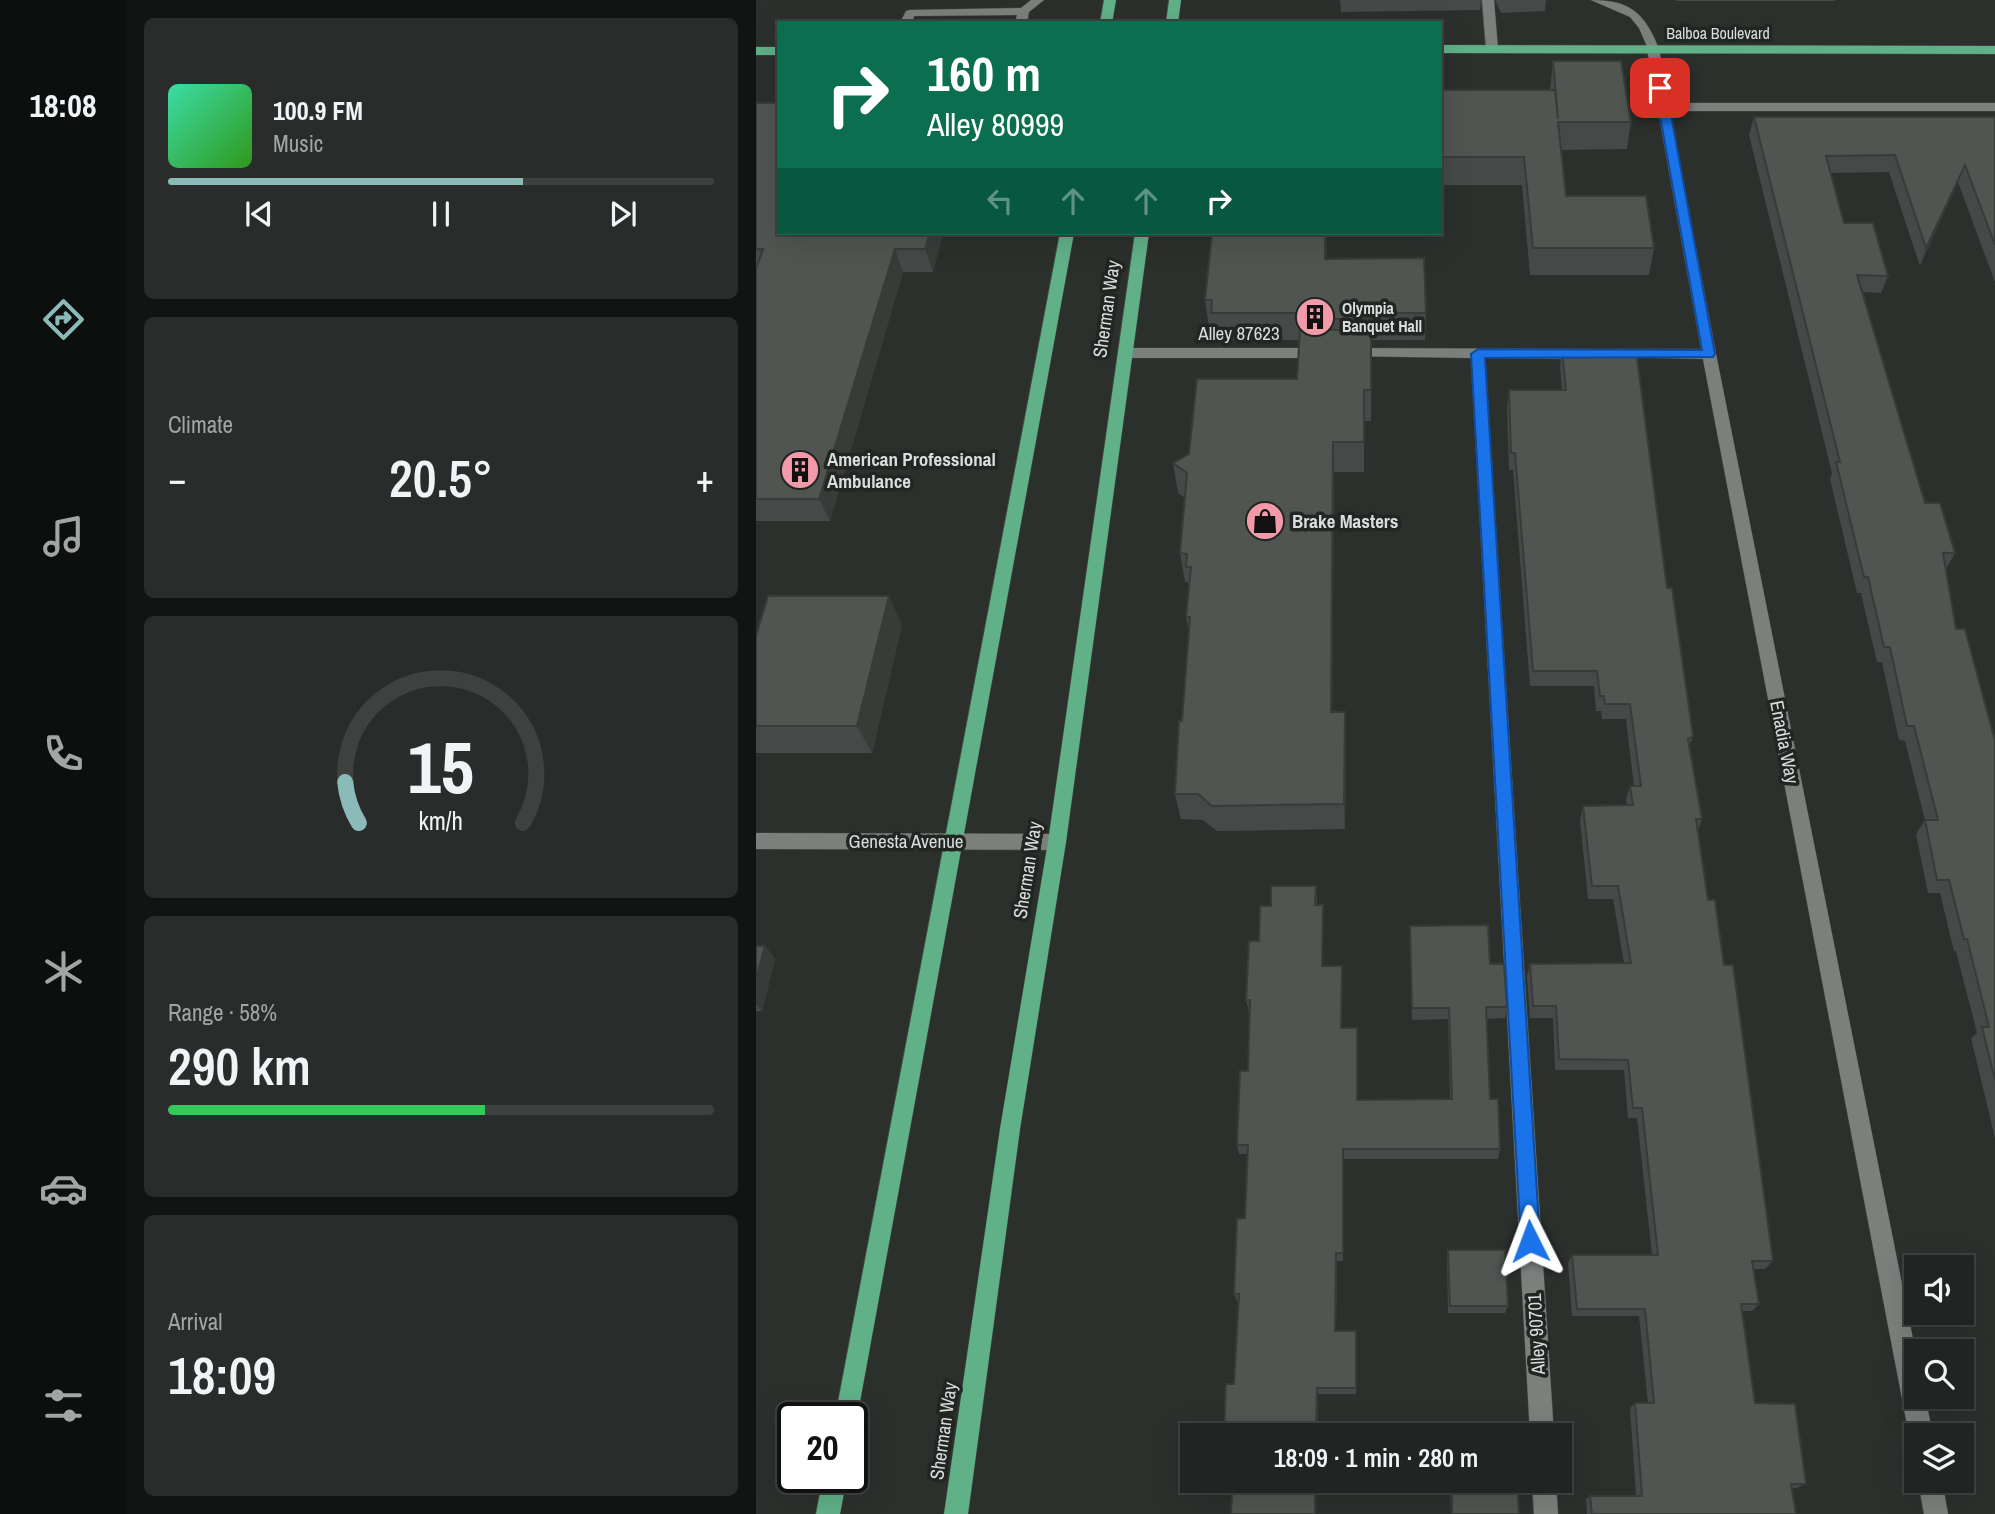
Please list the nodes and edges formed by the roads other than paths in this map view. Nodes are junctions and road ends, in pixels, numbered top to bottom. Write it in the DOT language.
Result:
graph roads {
  1 [pos="913,0"];
  2 [pos="956,0"];
  3 [pos="1110,0"];
  4 [pos="1175,0"];
  5 [pos="1488,0"];
  6 [pos="1597,0"];
  7 [pos="1027,8"];
  8 [pos="948,12"];
  9 [pos="908,18"];
  10 [pos="1106,21"];
  11 [pos="1172,21"];
  12 [pos="1442,49"];
  13 [pos="1492,49"];
  14 [pos="1653,49"];
  15 [pos="1995,50"];
  16 [pos="756,51"];
  17 [pos="777,51"];
  18 [pos="1664,107"];
  19 [pos="1995,107"];
  20 [pos="1067,235"];
  21 [pos="1142,235"];
  22 [pos="1125,353"];
  23 [pos="1478,354"];
  24 [pos="1709,354"];
  25 [pos="756,841"];
  26 [pos="955,841"];
  27 [pos="1056,842"];
  28 [pos="849,1402"];
  29 [pos="1541,1423"];
  30 [pos="1919,1423"];
  31 [pos="832,1493"];
  32 [pos="1545,1493"];
  33 [pos="1932,1493"];
  34 [pos="828,1514"];
  35 [pos="956,1514"];
  36 [pos="1546,1514"];
  37 [pos="1936,1514"];
  1 -- 9 [label="street"];
  2 -- 8 [label="street"];
  3 -- 10 [label="main road"];
  4 -- 11 [label="main road"];
  5 -- 13 [label="street"];
  6 -- 14 [label="street, Enadia Way"];
  7 -- 8 [label="street"];
  8 -- 9 [label="street"];
  12 -- 13 [label="main road, Balboa Boulevard"];
  13 -- 14 [label="main road, Balboa Boulevard"];
  14 -- 15 [label="main road, Balboa Boulevard"];
  14 -- 18 [label="street, Enadia Way"];
  16 -- 17 [label="main road"];
  18 -- 19 [label="street"];
  18 -- 24 [label="street, Enadia Way"];
  20 -- 26 [label="main road"];
  21 -- 22 [label="main road, Sherman Way"];
  22 -- 23 [label="street, Alley 87623"];
  22 -- 27 [label="main road, Sherman Way"];
  23 -- 24 [label="street, Alley 87623"];
  23 -- 29 [label="street, Alley 90701"];
  24 -- 30 [label="street, Enadia Way"];
  25 -- 26 [label="street, Genesta Avenue"];
  26 -- 27 [label="street, Genesta Avenue"];
  26 -- 28 [label="main road"];
  27 -- 35 [label="main road, Sherman Way"];
  31 -- 34 [label="main road"];
  32 -- 36 [label="street"];
  33 -- 37 [label="street"];
}
